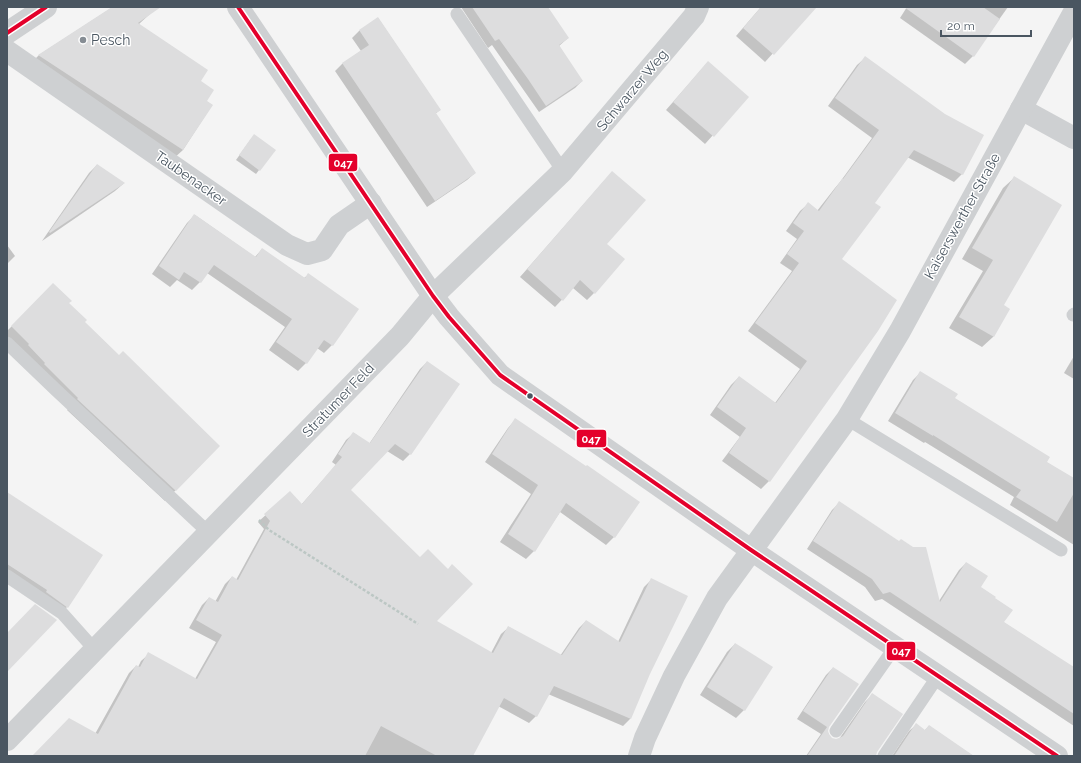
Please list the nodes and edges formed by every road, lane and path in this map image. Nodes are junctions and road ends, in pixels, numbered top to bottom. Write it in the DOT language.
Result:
graph roads {
  1 [pos="46,7"];
  2 [pos="238,7"];
  3 [pos="698,7"];
  4 [pos="1074,12"];
  5 [pos="457,14"];
  6 [pos="7,33"];
  7 [pos="7,51"];
  8 [pos="1021,109"];
  9 [pos="1074,138"];
  10 [pos="563,171"];
  11 [pos="371,203"];
  12 [pos="433,296"];
  13 [pos="7,343"];
  14 [pos="847,418"];
  15 [pos="239,501"];
  16 [pos="209,533"];
  17 [pos="751,550"];
  18 [pos="1060,550"];
  19 [pos="7,576"];
  20 [pos="418,624"];
  21 [pos="895,647"];
  22 [pos="95,650"];
  23 [pos="938,676"];
  24 [pos="836,731"];
  25 [pos="7,740"];
  26 [pos="638,756"];
  27 [pos="884,756"];
  28 [pos="1057,756"];
  1 -- 6 [label="street"];
  2 -- 11 [label="street"];
  3 -- 10 [label="street, Schwarzer Weg"];
  4 -- 8 [label="street, Kaiserswerther Straße"];
  5 -- 10 [label="lane"];
  7 -- 11 [label="street, Taubenacker"];
  8 -- 9 [label="street"];
  8 -- 14 [label="street, Kaiserswerther Straße"];
  10 -- 12 [label="street, Schwarzer Weg"];
  11 -- 12 [label="street"];
  12 -- 15 [label="street, Stratumer Feld"];
  12 -- 17 [label="street"];
  13 -- 16 [label="lane"];
  14 -- 17 [label="street, Kaiserswerther Straße"];
  14 -- 18 [label="lane"];
  15 -- 16 [label="street, Stratumer Feld"];
  15 -- 20 [label="path"];
  16 -- 22 [label="street, Stratumer Feld"];
  17 -- 21 [label="street"];
  17 -- 26 [label="street, Kaiserswerther Straße"];
  19 -- 22 [label="lane"];
  21 -- 23 [label="street"];
  21 -- 24 [label="lane"];
  22 -- 25 [label="street, Stratumer Feld"];
  23 -- 27 [label="lane"];
  23 -- 28 [label="street"];
}
